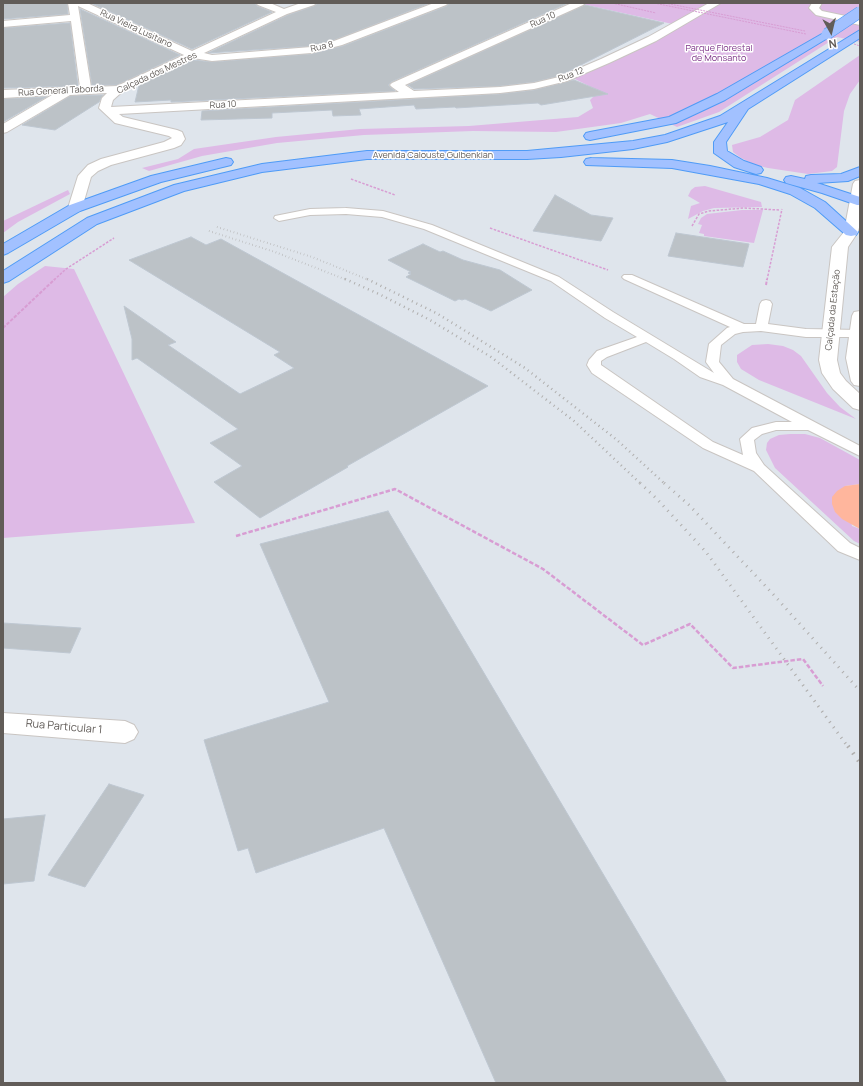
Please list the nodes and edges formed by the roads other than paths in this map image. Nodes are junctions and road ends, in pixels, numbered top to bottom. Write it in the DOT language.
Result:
graph roads {
  1 [pos="73,3"];
  2 [pos="78,3"];
  3 [pos="261,3"];
  4 [pos="311,3"];
  5 [pos="444,3"];
  6 [pos="580,3"];
  7 [pos="716,3"];
  8 [pos="817,3"];
  9 [pos="284,12"];
  10 [pos="860,12"];
  11 [pos="75,18"];
  12 [pos="860,22"];
  13 [pos="3,24"];
  14 [pos="856,41"];
  15 [pos="193,55"];
  16 [pos="396,85"];
  17 [pos="120,88"];
  18 [pos="86,90"];
  19 [pos="68,91"];
  20 [pos="3,94"];
  21 [pos="412,95"];
  22 [pos="336,99"];
  23 [pos="743,108"];
  24 [pos="109,111"];
  25 [pos="3,129"];
  26 [pos="576,138"];
  27 [pos="384,142"];
  28 [pos="347,145"];
  29 [pos="446,155"];
  30 [pos="240,159"];
  31 [pos="860,171"];
  32 [pos="772,174"];
  33 [pos="860,184"];
  34 [pos="795,191"];
  35 [pos="857,201"];
  36 [pos="74,208"];
  37 [pos="279,218"];
  38 [pos="851,232"];
  39 [pos="860,246"];
  40 [pos="3,250"];
  41 [pos="628,277"];
  42 [pos="3,278"];
  43 [pos="766,304"];
  44 [pos="859,324"];
  45 [pos="761,327"];
  46 [pos="742,328"];
  47 [pos="831,334"];
  48 [pos="646,338"];
  49 [pos="860,381"];
  50 [pos="728,382"];
  51 [pos="860,404"];
  52 [pos="814,427"];
  53 [pos="860,452"];
  54 [pos="759,468"];
  55 [pos="844,546"];
  56 [pos="860,555"];
  57 [pos="860,564"];
  58 [pos="3,723"];
  59 [pos="125,732"];
  1 -- 11 [label="street"];
  2 -- 15 [label="street, Rua Vieira Lusitano"];
  3 -- 9 [label="street"];
  4 -- 9 [label="street, Calçada dos Mestres"];
  5 -- 15 [label="street, Rua 8"];
  6 -- 16 [label="street, Rua 10"];
  7 -- 21 [label="street, Rua 12"];
  8 -- 12 [label="street"];
  9 -- 15 [label="street, Calçada dos Mestres"];
  10 -- 26 [label="main road, bridge"];
  11 -- 13 [label="street"];
  11 -- 18 [label="street"];
  14 -- 23 [label="main road, Avenida Calouste Gulbenkian"];
  15 -- 17 [label="street, Calçada dos Mestres"];
  16 -- 21 [label="street"];
  16 -- 22 [label="street, Rua 10"];
  17 -- 18 [label="street, Rua General Taborda"];
  17 -- 24 [label="street, Calçada dos Mestres"];
  18 -- 19 [label="street, Rua General Taborda"];
  19 -- 20 [label="street, Rua General Taborda"];
  19 -- 25 [label="street"];
  21 -- 22 [label="street, Rua 10"];
  22 -- 24 [label="street, Rua 10"];
  23 -- 29 [label="main road, Avenida Calouste Gulbenkian"];
  23 -- 32 [label="main road"];
  24 -- 36 [label="street"];
  27 -- 28 [label="main road, Avenida Calouste Gulbenkian"];
  29 -- 34 [label="main road"];
  29 -- 42 [label="main road, Avenida Calouste Gulbenkian"];
  30 -- 36 [label="main road"];
  31 -- 32 [label="main road"];
  32 -- 35 [label="main road"];
  33 -- 35 [label="street, Calçada da Estação"];
  34 -- 35 [label="main road"];
  34 -- 38 [label="main road"];
  35 -- 38 [label="street, Calçada da Estação"];
  36 -- 40 [label="main road"];
  37 -- 48 [label="lane"];
  38 -- 39 [label="street"];
  38 -- 47 [label="street, Calçada da Estação"];
  41 -- 46 [label="lane"];
  43 -- 45 [label="lane"];
  44 -- 47 [label="lane"];
  44 -- 49 [label="street"];
  45 -- 46 [label="lane"];
  45 -- 47 [label="lane"];
  46 -- 50 [label="lane"];
  47 -- 51 [label="street, Calçada da Estação"];
  48 -- 50 [label="lane"];
  48 -- 54 [label="lane"];
  50 -- 52 [label="lane"];
  52 -- 53 [label="lane"];
  52 -- 54 [label="lane"];
  54 -- 55 [label="lane"];
  55 -- 56 [label="lane"];
  55 -- 57 [label="lane"];
  58 -- 59 [label="street, Rua Particular 1"];
}
